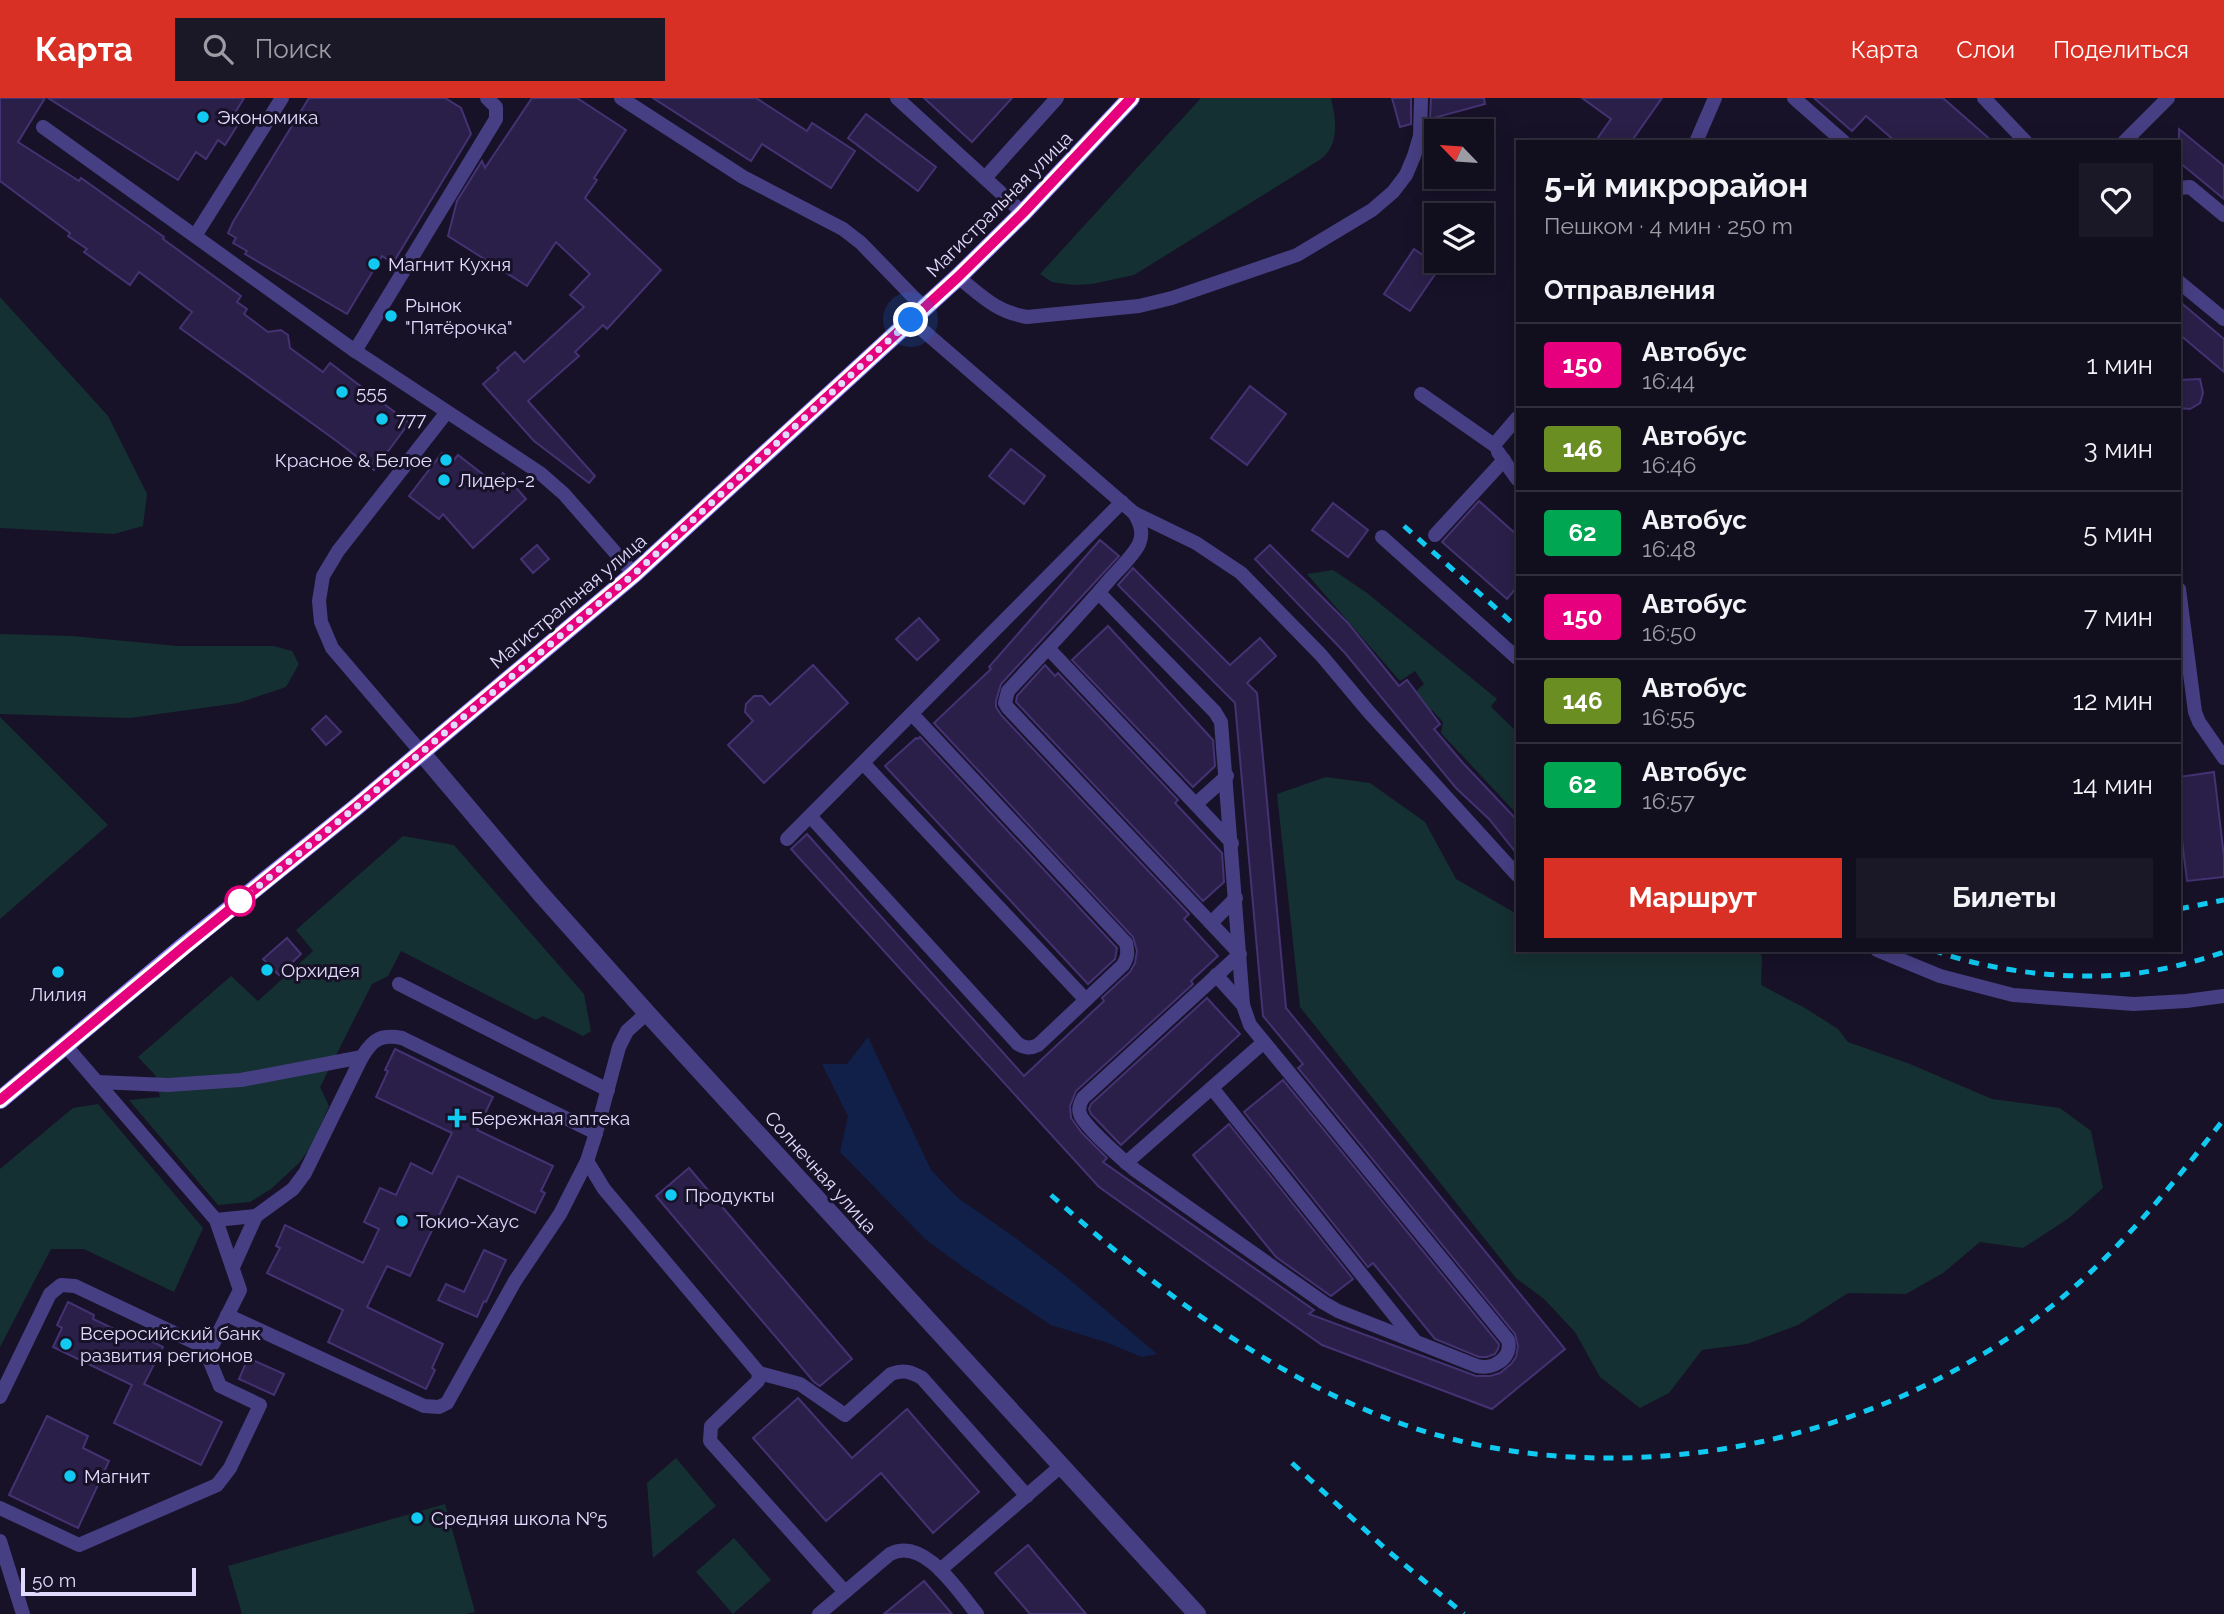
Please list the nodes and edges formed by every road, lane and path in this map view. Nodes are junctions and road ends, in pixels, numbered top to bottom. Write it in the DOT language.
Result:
graph roads {
  1 [pos="486,98"];
  2 [pos="621,98"];
  3 [pos="897,98"];
  4 [pos="1058,98"];
  5 [pos="1131,98"];
  6 [pos="1421,98"];
  7 [pos="1715,98"];
  8 [pos="1794,98"];
  9 [pos="1983,98"];
  10 [pos="2168,98"];
  11 [pos="280,99"];
  12 [pos="43,127"];
  13 [pos="1697,140"];
  14 [pos="1842,140"];
  15 [pos="2024,140"];
  16 [pos="2126,140"];
  17 [pos="985,178"];
  18 [pos="2181,188"];
  19 [pos="1023,213"];
  20 [pos="2224,215"];
  21 [pos="195,236"];
  22 [pos="958,277"];
  23 [pos="2181,284"];
  24 [pos="917,314"];
  25 [pos="2224,319"];
  26 [pos="355,351"];
  27 [pos="1421,394"];
  28 [pos="447,412"];
  29 [pos="1516,419"];
  30 [pos="1494,445"];
  31 [pos="1504,460"];
  32 [pos="1516,478"];
  33 [pos="1122,502"];
  34 [pos="1134,513"];
  35 [pos="1435,535"];
  36 [pos="1382,537"];
  37 [pos="634,574"];
  38 [pos="1099,593"];
  39 [pos="2181,604"];
  40 [pos="1048,648"];
  41 [pos="1516,657"];
  42 [pos="912,714"];
  43 [pos="421,752"];
  44 [pos="2224,758"];
  45 [pos="863,763"];
  46 [pos="1227,776"];
  47 [pos="1196,804"];
  48 [pos="810,816"];
  49 [pos="787,839"];
  50 [pos="1232,843"];
  51 [pos="1516,875"];
  52 [pos="1236,898"];
  53 [pos="1211,923"];
  54 [pos="1882,952"];
  55 [pos="1240,954"];
  56 [pos="1216,975"];
  57 [pos="399,984"];
  58 [pos="2224,996"];
  59 [pos="1086,1000"];
  60 [pos="1243,1005"];
  61 [pos="647,1013"];
  62 [pos="1264,1042"];
  63 [pos="65,1045"];
  64 [pos="362,1057"];
  65 [pos="97,1082"];
  66 [pos="1212,1088"];
  67 [pos="608,1090"];
  68 [pos="0,1100"];
  69 [pos="596,1133"];
  70 [pos="587,1161"];
  71 [pos="1126,1163"];
  72 [pos="256,1216"];
  73 [pos="216,1220"];
  74 [pos="233,1267"];
  75 [pos="227,1315"];
  76 [pos="1416,1342"];
  77 [pos="204,1347"];
  78 [pos="759,1373"];
  79 [pos="0,1397"];
  80 [pos="1061,1466"];
  81 [pos="1027,1496"];
  82 [pos="0,1508"];
  83 [pos="0,1541"];
  84 [pos="940,1570"];
  85 [pos="845,1592"];
  86 [pos="23,1614"];
  87 [pos="819,1614"];
  88 [pos="977,1614"];
  89 [pos="1197,1614"];
  1 -- 26 [label="lane"];
  2 -- 24 [label="lane"];
  3 -- 17 [label="lane"];
  4 -- 17 [label="lane"];
  5 -- 19 [label="main road, Магистральная улица"];
  6 -- 22 [label="lane"];
  7 -- 13 [label="lane"];
  8 -- 14 [label="lane"];
  9 -- 15 [label="lane"];
  10 -- 16 [label="lane"];
  11 -- 21 [label="lane"];
  12 -- 21 [label="lane"];
  17 -- 19 [label="lane"];
  18 -- 20 [label="lane"];
  19 -- 22 [label="main road, Магистральная улица"];
  21 -- 26 [label="lane"];
  22 -- 24 [label="main road, Магистральная улица"];
  23 -- 25 [label="lane"];
  24 -- 33 [label="lane"];
  24 -- 37 [label="main road, Магистральная улица"];
  26 -- 28 [label="lane"];
  27 -- 30 [label="lane"];
  28 -- 37 [label="lane"];
  28 -- 43 [label="lane"];
  29 -- 30 [label="lane"];
  30 -- 31 [label="lane"];
  31 -- 32 [label="lane"];
  31 -- 35 [label="lane"];
  33 -- 34 [label="lane"];
  33 -- 42 [label="lane"];
  34 -- 38 [label="lane"];
  34 -- 51 [label="lane"];
  36 -- 41 [label="lane"];
  37 -- 43 [label="main road, Магистральная улица"];
  38 -- 40 [label="lane"];
  38 -- 46 [label="lane"];
  39 -- 44 [label="lane"];
  40 -- 47 [label="lane"];
  40 -- 53 [label="lane"];
  42 -- 45 [label="lane"];
  42 -- 59 [label="lane"];
  43 -- 61 [label="street, Солнечная улица"];
  43 -- 63 [label="main road, Магистральная улица"];
  45 -- 48 [label="lane"];
  45 -- 59 [label="lane"];
  46 -- 47 [label="lane"];
  46 -- 50 [label="lane"];
  47 -- 50 [label="lane"];
  48 -- 49 [label="lane"];
  48 -- 59 [label="lane"];
  50 -- 52 [label="lane"];
  52 -- 53 [label="lane"];
  52 -- 55 [label="lane"];
  53 -- 55 [label="lane"];
  54 -- 58 [label="lane"];
  55 -- 56 [label="lane"];
  55 -- 60 [label="lane"];
  56 -- 60 [label="lane"];
  56 -- 71 [label="lane"];
  57 -- 67 [label="lane"];
  60 -- 62 [label="lane"];
  61 -- 67 [label="lane"];
  61 -- 80 [label="street, Солнечная улица"];
  62 -- 66 [label="lane"];
  62 -- 76 [label="lane"];
  63 -- 65 [label="lane"];
  63 -- 68 [label="main road, Магистральная улица"];
  64 -- 65 [label="lane"];
  64 -- 69 [label="lane"];
  64 -- 72 [label="lane"];
  65 -- 73 [label="lane"];
  66 -- 71 [label="lane"];
  66 -- 76 [label="lane"];
  67 -- 69 [label="lane"];
  69 -- 70 [label="lane"];
  70 -- 75 [label="lane"];
  70 -- 78 [label="lane"];
  71 -- 76 [label="lane"];
  72 -- 73 [label="lane"];
  72 -- 74 [label="lane"];
  73 -- 74 [label="lane"];
  74 -- 75 [label="lane"];
  75 -- 77 [label="lane"];
  77 -- 79 [label="lane"];
  77 -- 82 [label="lane"];
  78 -- 81 [label="lane"];
  78 -- 85 [label="lane"];
  80 -- 81 [label="lane"];
  80 -- 89 [label="street, Солнечная улица"];
  81 -- 84 [label="lane"];
  83 -- 86 [label="lane"];
  84 -- 85 [label="lane"];
  84 -- 88 [label="lane"];
  85 -- 87 [label="lane"];
}
